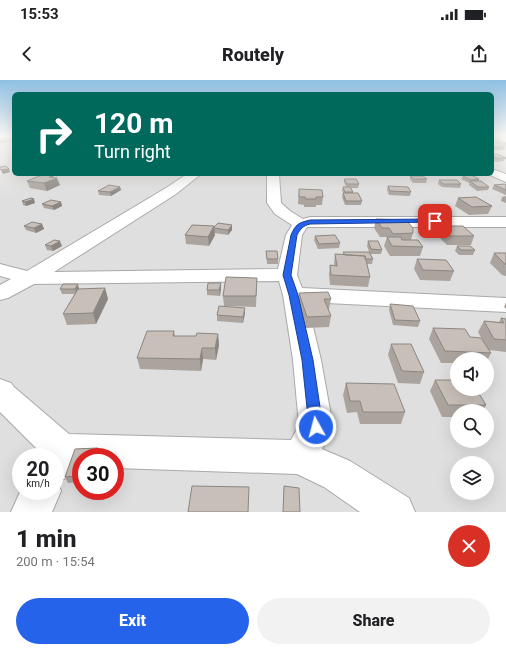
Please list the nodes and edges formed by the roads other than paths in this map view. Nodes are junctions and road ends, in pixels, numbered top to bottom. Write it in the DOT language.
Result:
graph roads {
  1 [pos="494,173"];
  2 [pos="192,176"];
  3 [pos="274,176"];
  4 [pos="506,178"];
  5 [pos="506,222"];
  6 [pos="301,224"];
  7 [pos="0,270"];
  8 [pos="30,278"];
  9 [pos="290,285"];
  10 [pos="0,293"];
  11 [pos="506,305"];
  12 [pos="0,391"];
  13 [pos="51,448"];
  14 [pos="64,457"];
  15 [pos="300,457"];
  16 [pos="37,500"];
  17 [pos="31,512"];
  18 [pos="395,512"];
  1 -- 4 [label="street"];
  2 -- 8 [label="street"];
  3 -- 6 [label="street"];
  5 -- 6 [label="street"];
  6 -- 9 [label="street"];
  7 -- 8 [label="street"];
  8 -- 9 [label="street"];
  8 -- 10 [label="street"];
  9 -- 11 [label="street"];
  9 -- 15 [label="street"];
  12 -- 13 [label="street"];
  14 -- 15 [label="street"];
  15 -- 18 [label="street"];
  16 -- 17 [label="street"];
}
